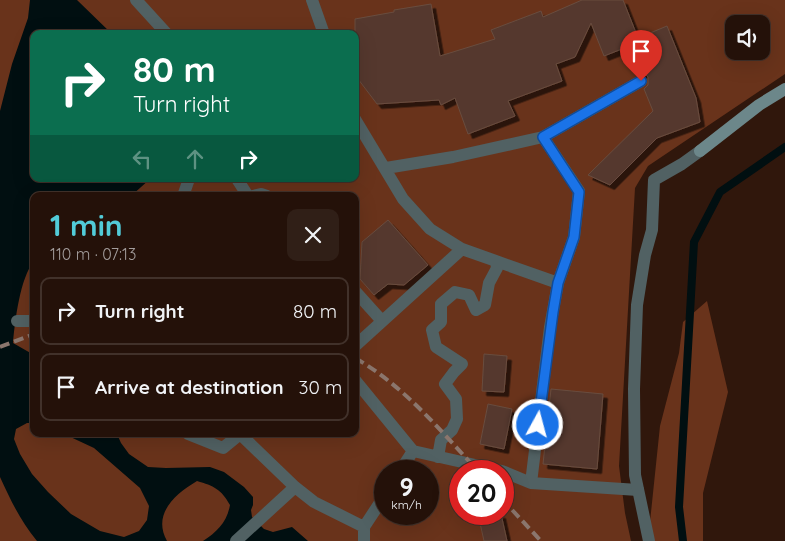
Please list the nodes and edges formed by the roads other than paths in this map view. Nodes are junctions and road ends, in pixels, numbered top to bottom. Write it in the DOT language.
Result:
graph roads {
  1 [pos="136,0"];
  2 [pos="312,0"];
  3 [pos="163,30"];
  4 [pos="323,30"];
  5 [pos="641,81"];
  6 [pos="785,89"];
  7 [pos="359,125"];
  8 [pos="543,137"];
  9 [pos="386,168"];
  10 [pos="462,249"];
  11 [pos="496,262"];
  12 [pos="558,283"];
  13 [pos="359,295"];
  14 [pos="17,321"];
  15 [pos="30,321"];
  16 [pos="382,321"];
  17 [pos="359,342"];
  18 [pos="359,385"];
  19 [pos="196,437"];
  20 [pos="236,437"];
  21 [pos="243,437"];
  22 [pos="413,452"];
  23 [pos="438,457"];
  24 [pos="408,460"];
  25 [pos="452,460"];
  26 [pos="514,476"];
  27 [pos="531,483"];
  28 [pos="295,487"];
  29 [pos="638,490"];
  30 [pos="374,512"];
  31 [pos="364,527"];
  32 [pos="236,541"];
  33 [pos="364,541"];
  34 [pos="649,541"];
  1 -- 3 [label="street"];
  2 -- 4 [label="street"];
  5 -- 8 [label="street"];
  6 -- 29 [label="street"];
  7 -- 9 [label="street"];
  8 -- 9 [label="street"];
  8 -- 12 [label="street"];
  9 -- 10 [label="street"];
  10 -- 11 [label="street"];
  10 -- 16 [label="street"];
  11 -- 12 [label="street"];
  11 -- 23 [label="street"];
  12 -- 27 [label="street"];
  13 -- 16 [label="street"];
  14 -- 15 [label="street"];
  16 -- 17 [label="street"];
  18 -- 22 [label="street"];
  19 -- 20 [label="street"];
  21 -- 28 [label="street"];
  22 -- 23 [label="street"];
  22 -- 24 [label="street"];
  23 -- 25 [label="street"];
  26 -- 27 [label="street"];
  27 -- 29 [label="street"];
  28 -- 31 [label="street"];
  28 -- 32 [label="street"];
  29 -- 34 [label="street"];
  30 -- 31 [label="street"];
  31 -- 33 [label="street"];
}
